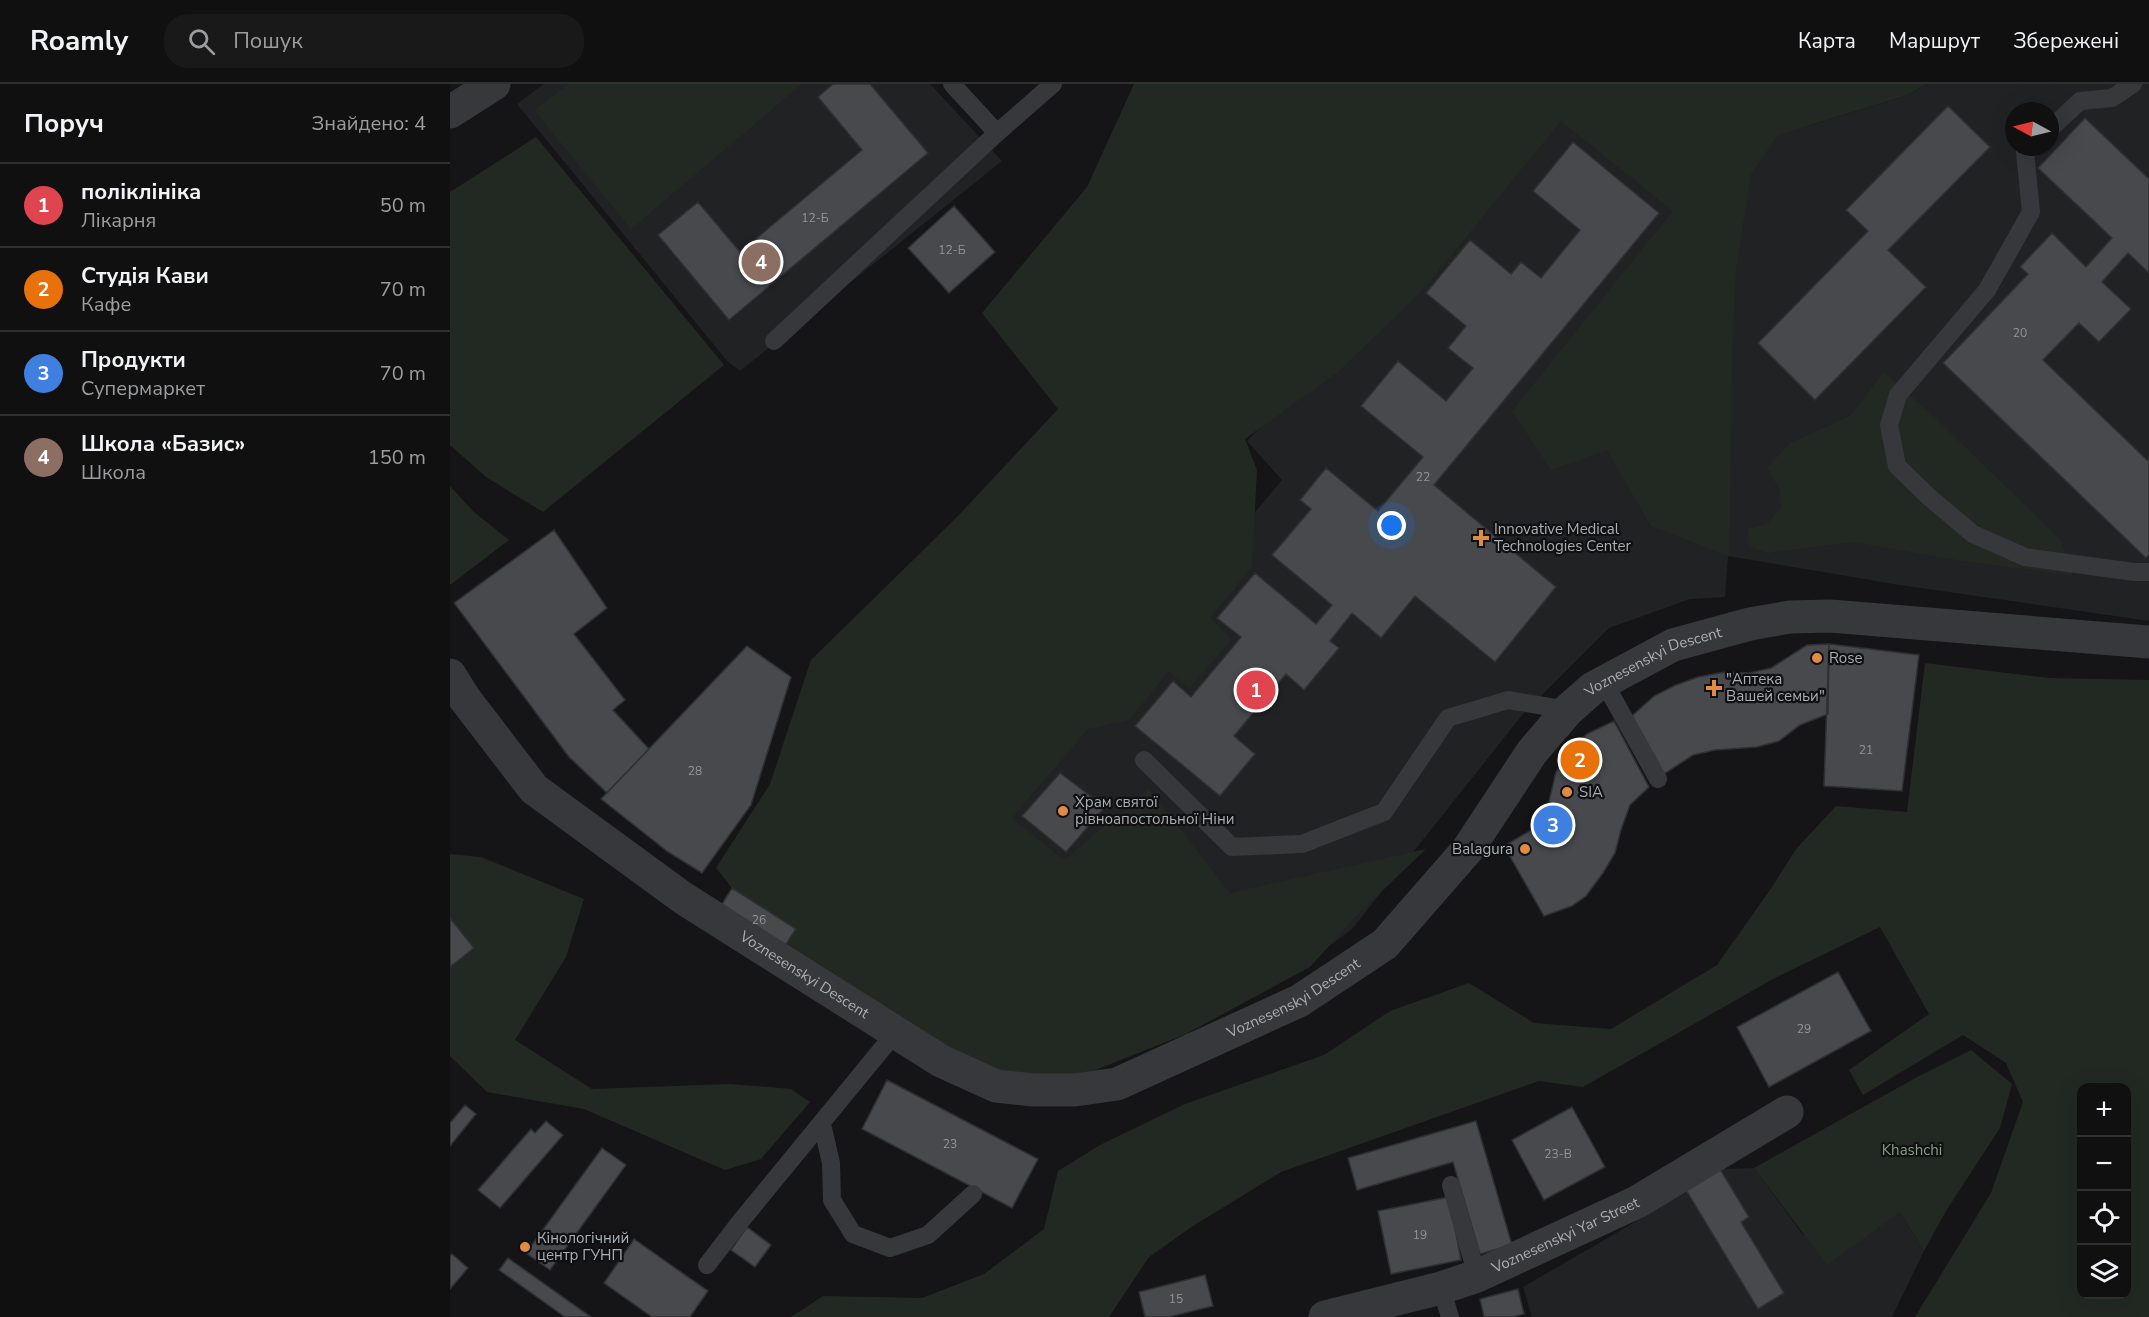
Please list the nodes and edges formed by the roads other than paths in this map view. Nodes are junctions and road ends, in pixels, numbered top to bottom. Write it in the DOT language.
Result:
graph roads {
  1 [pos="494,84"];
  2 [pos="952,84"];
  3 [pos="1053,84"];
  4 [pos="2133,84"];
  5 [pos="452,106"];
  6 [pos="2059,121"];
  7 [pos="997,133"];
  8 [pos="2025,156"];
  9 [pos="774,341"];
  10 [pos="2149,572"];
  11 [pos="2149,642"];
  12 [pos="450,675"];
  13 [pos="1604,682"];
  14 [pos="1568,710"];
  15 [pos="1144,760"];
  16 [pos="1658,779"];
  17 [pos="895,1033"];
  18 [pos="1787,1112"];
  19 [pos="822,1124"];
  20 [pos="1451,1185"];
  21 [pos="973,1194"];
  22 [pos="707,1265"];
  23 [pos="1477,1276"];
  24 [pos="1446,1302"];
  25 [pos="1324,1317"];
  1 -- 5 [label="street"];
  2 -- 7 [label="lane"];
  3 -- 7 [label="lane"];
  4 -- 6 [label="lane"];
  7 -- 9 [label="lane"];
  8 -- 10 [label="lane"];
  11 -- 13 [label="street, Voznesenskyi Descent"];
  12 -- 17 [label="street, Voznesenskyi Descent"];
  13 -- 14 [label="street, Voznesenskyi Descent"];
  13 -- 16 [label="lane"];
  14 -- 15 [label="lane"];
  14 -- 17 [label="street, Voznesenskyi Descent"];
  17 -- 19 [label="lane"];
  18 -- 23 [label="street, Voznesenskyi Yar Street"];
  19 -- 21 [label="lane"];
  19 -- 22 [label="lane"];
  20 -- 23 [label="lane"];
  23 -- 24 [label="street, Voznesenskyi Yar Street"];
  24 -- 25 [label="street, Voznesenskyi Yar Street"];
}
